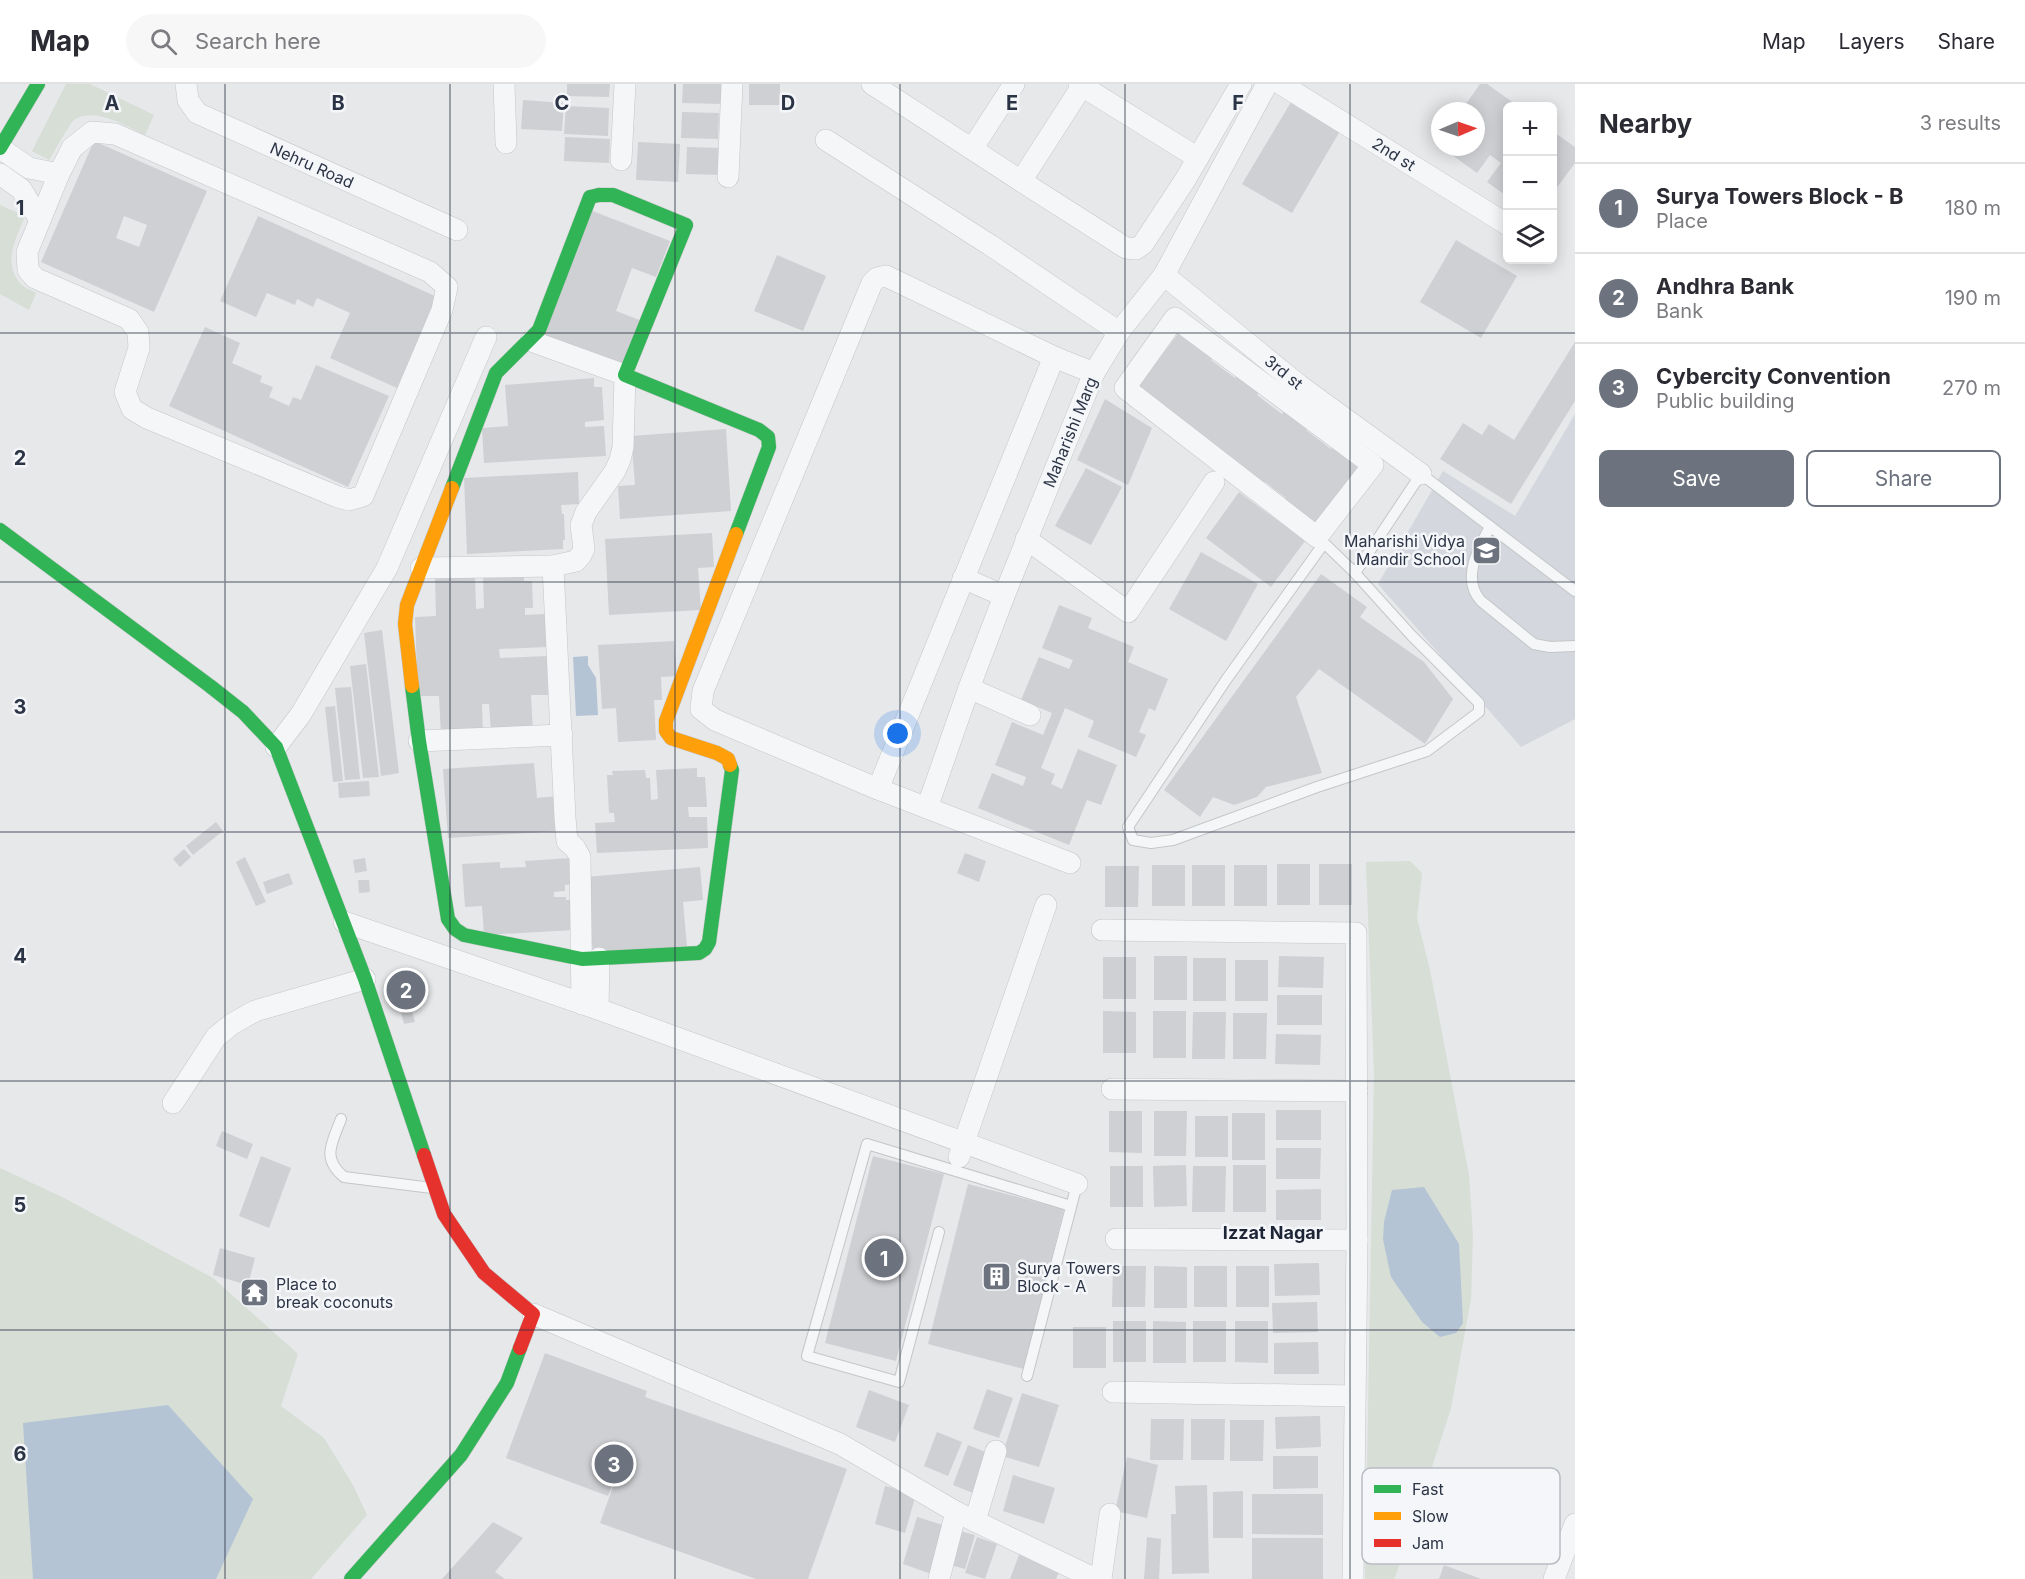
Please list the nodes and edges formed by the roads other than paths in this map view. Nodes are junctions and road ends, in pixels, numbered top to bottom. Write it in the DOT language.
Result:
graph roads {
  1 [pos="38,84"];
  2 [pos="186,84"];
  3 [pos="504,84"];
  4 [pos="625,84"];
  5 [pos="732,84"];
  6 [pos="872,84"];
  7 [pos="1014,84"];
  8 [pos="1241,84"];
  9 [pos="1267,84"];
  10 [pos="1281,84"];
  11 [pos="1081,85"];
  12 [pos="826,140"];
  13 [pos="506,143"];
  14 [pos="0,148"];
  15 [pos="972,149"];
  16 [pos="1202,150"];
  17 [pos="1228,155"];
  18 [pos="621,160"];
  19 [pos="0,174"];
  20 [pos="59,174"];
  21 [pos="728,177"];
  22 [pos="1185,180"];
  23 [pos="1021,181"];
  24 [pos="1208,192"];
  25 [pos="40,220"];
  26 [pos="1503,222"];
  27 [pos="457,230"];
  28 [pos="1164,275"];
  29 [pos="1119,332"];
  30 [pos="486,336"];
  31 [pos="531,341"];
  32 [pos="1054,357"];
  33 [pos="1094,373"];
  34 [pos="625,375"];
  35 [pos="1289,390"];
  36 [pos="1415,469"];
  37 [pos="1214,482"];
  38 [pos="1490,527"];
  39 [pos="0,530"];
  40 [pos="1026,539"];
  41 [pos="553,566"];
  42 [pos="421,568"];
  43 [pos="1355,573"];
  44 [pos="963,578"];
  45 [pos="1575,591"];
  46 [pos="1004,596"];
  47 [pos="1575,646"];
  48 [pos="969,688"];
  49 [pos="1030,715"];
  50 [pos="562,735"];
  51 [pos="419,741"];
  52 [pos="276,747"];
  53 [pos="878,789"];
  54 [pos="927,808"];
  55 [pos="1070,863"];
  56 [pos="1046,905"];
  57 [pos="344,922"];
  58 [pos="1101,930"];
  59 [pos="591,959"];
  60 [pos="365,980"];
  61 [pos="590,1006"];
  62 [pos="1112,1089"];
  63 [pos="1357,1091"];
  64 [pos="173,1103"];
  65 [pos="341,1119"];
  66 [pos="962,1150"];
  67 [pos="1077,1184"];
  68 [pos="436,1188"];
  69 [pos="1071,1206"];
  70 [pos="939,1232"];
  71 [pos="1116,1239"];
  72 [pos="1357,1240"];
  73 [pos="533,1314"];
  74 [pos="1027,1376"];
  75 [pos="1113,1392"];
  76 [pos="1354,1396"];
  77 [pos="996,1451"];
  78 [pos="1110,1514"];
  79 [pos="966,1516"];
  80 [pos="1575,1524"];
  81 [pos="1560,1563"];
  82 [pos="1560,1564"];
  83 [pos="945,1577"];
  84 [pos="351,1579"];
  85 [pos="1101,1579"];
  86 [pos="1353,1579"];
  87 [pos="1554,1579"];
  1 -- 14 [label="street"];
  2 -- 27 [label="street, Nehru Road"];
  3 -- 13 [label="street"];
  4 -- 18 [label="street"];
  5 -- 21 [label="street"];
  6 -- 15 [label="street"];
  7 -- 15 [label="street"];
  8 -- 16 [label="street"];
  9 -- 17 [label="street, Maharishi Marg"];
  10 -- 26 [label="street, 2nd st"];
  11 -- 16 [label="street"];
  11 -- 23 [label="street"];
  12 -- 29 [label="street"];
  14 -- 20 [label="street"];
  15 -- 23 [label="street"];
  16 -- 17 [label="street"];
  16 -- 22 [label="street"];
  17 -- 24 [label="street, Maharishi Marg"];
  19 -- 25 [label="street"];
  20 -- 25 [label="street"];
  20 -- 25 [label="street"];
  22 -- 23 [label="street"];
  22 -- 24 [label="street"];
  24 -- 28 [label="street, Maharishi Marg"];
  28 -- 29 [label="street, Maharishi Marg"];
  28 -- 35 [label="street, 3rd st"];
  29 -- 33 [label="street, Maharishi Marg"];
  30 -- 52 [label="street"];
  31 -- 34 [label="street"];
  31 -- 34 [label="street"];
  31 -- 42 [label="street"];
  32 -- 33 [label="street"];
  32 -- 44 [label="street"];
  32 -- 53 [label="street"];
  33 -- 40 [label="street, Maharishi Marg"];
  34 -- 41 [label="street"];
  34 -- 59 [label="street"];
  35 -- 35 [label="street"];
  35 -- 36 [label="street, 3rd st"];
  36 -- 38 [label="lane"];
  36 -- 43 [label="lane"];
  37 -- 40 [label="street"];
  38 -- 45 [label="lane"];
  38 -- 47 [label="lane"];
  39 -- 52 [label="street"];
  40 -- 46 [label="street, Maharishi Marg"];
  41 -- 42 [label="street"];
  41 -- 50 [label="street"];
  42 -- 51 [label="street"];
  43 -- 43 [label="lane"];
  44 -- 46 [label="street"];
  44 -- 53 [label="street"];
  46 -- 48 [label="street, Maharishi Marg"];
  48 -- 49 [label="street"];
  48 -- 54 [label="street, Maharishi Marg"];
  50 -- 51 [label="street"];
  50 -- 59 [label="street"];
  51 -- 59 [label="street"];
  52 -- 57 [label="street"];
  53 -- 54 [label="street"];
  54 -- 55 [label="street"];
  56 -- 66 [label="street"];
  57 -- 60 [label="street"];
  57 -- 61 [label="street"];
  58 -- 63 [label="street"];
  59 -- 61 [label="street"];
  60 -- 64 [label="street"];
  60 -- 68 [label="street"];
  61 -- 66 [label="street"];
  62 -- 63 [label="street"];
  63 -- 72 [label="street"];
  65 -- 68 [label="lane"];
  66 -- 67 [label="street"];
  67 -- 69 [label="lane"];
  68 -- 73 [label="street"];
  69 -- 70 [label="lane"];
  69 -- 74 [label="lane"];
  71 -- 72 [label="street"];
  72 -- 76 [label="street"];
  73 -- 79 [label="street"];
  73 -- 84 [label="street"];
  75 -- 76 [label="street"];
  76 -- 86 [label="street"];
  77 -- 79 [label="street"];
  78 -- 85 [label="street"];
  79 -- 83 [label="street"];
  79 -- 85 [label="street"];
  80 -- 81 [label="street"];
  82 -- 87 [label="street"];
}
